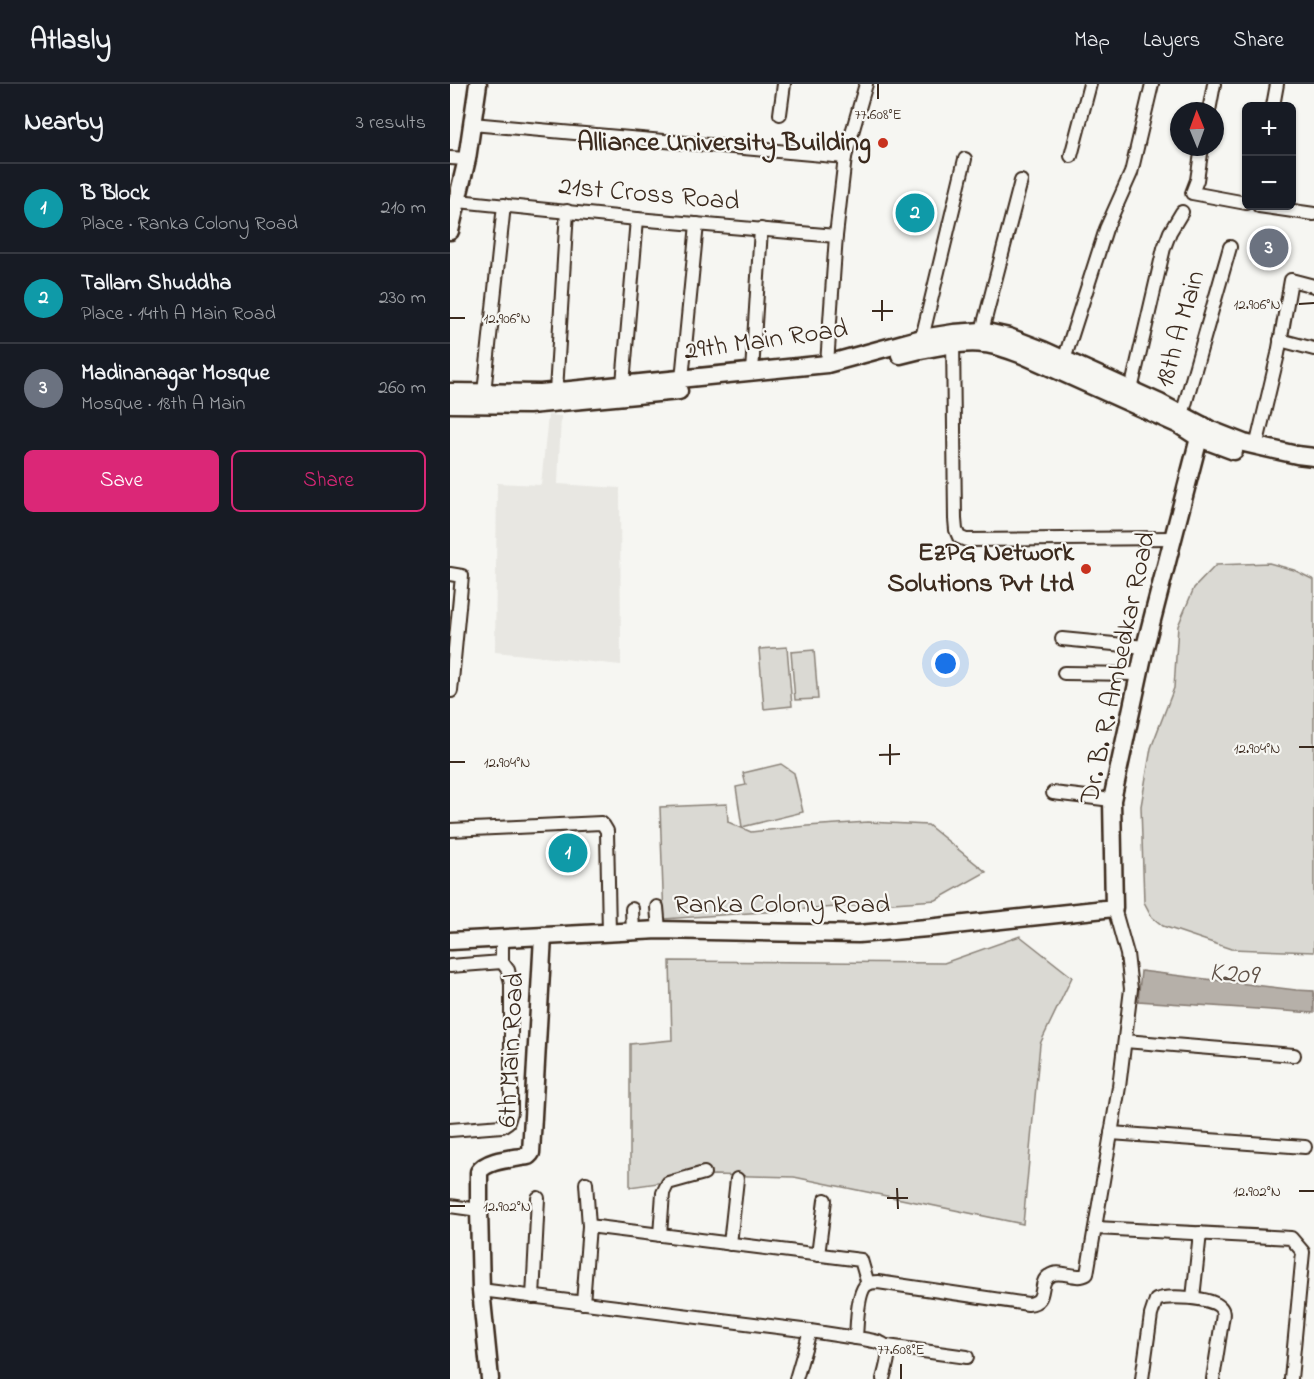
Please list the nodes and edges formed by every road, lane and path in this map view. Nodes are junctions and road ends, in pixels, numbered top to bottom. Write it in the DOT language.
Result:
graph roads {
  1 [pos="478,84"];
  2 [pos="784,84"];
  3 [pos="866,84"];
  4 [pos="1090,84"];
  5 [pos="1152,84"];
  6 [pos="1214,84"];
  7 [pos="1277,84"];
  8 [pos="1211,102"];
  9 [pos="1274,102"];
  10 [pos="780,114"];
  11 [pos="472,124"];
  12 [pos="1071,156"];
  13 [pos="1201,156"];
  14 [pos="845,157"];
  15 [pos="450,158"];
  16 [pos="467,159"];
  17 [pos="965,159"];
  18 [pos="1021,181"];
  19 [pos="458,201"];
  20 [pos="1242,202"];
  21 [pos="504,205"];
  22 [pos="1286,210"];
  23 [pos="567,212"];
  24 [pos="1182,212"];
  25 [pos="1314,214"];
  26 [pos="637,219"];
  27 [pos="697,224"];
  28 [pos="761,229"];
  29 [pos="450,231"];
  30 [pos="836,236"];
  31 [pos="1230,247"];
  32 [pos="1314,285"];
  33 [pos="982,331"];
  34 [pos="953,339"];
  35 [pos="1280,340"];
  36 [pos="923,344"];
  37 [pos="1314,349"];
  38 [pos="1064,360"];
  39 [pos="827,364"];
  40 [pos="752,372"];
  41 [pos="682,379"];
  42 [pos="623,384"];
  43 [pos="1131,390"];
  44 [pos="556,391"];
  45 [pos="450,392"];
  46 [pos="484,393"];
  47 [pos="450,404"];
  48 [pos="1180,419"];
  49 [pos="1201,432"];
  50 [pos="1256,447"];
  51 [pos="1314,457"];
  52 [pos="1314,467"];
  53 [pos="1173,538"];
  54 [pos="450,574"];
  55 [pos="1062,639"];
  56 [pos="1145,647"];
  57 [pos="1064,673"];
  58 [pos="1139,674"];
  59 [pos="451,691"];
  60 [pos="1053,793"];
  61 [pos="1112,800"];
  62 [pos="450,830"];
  63 [pos="657,907"];
  64 [pos="1114,908"];
  65 [pos="632,909"];
  66 [pos="659,930"];
  67 [pos="633,932"];
  68 [pos="609,933"];
  69 [pos="543,936"];
  70 [pos="502,938"];
  71 [pos="450,941"];
  72 [pos="502,962"];
  73 [pos="450,966"];
  74 [pos="1125,1041"];
  75 [pos="1294,1055"];
  76 [pos="534,1111"];
  77 [pos="511,1112"];
  78 [pos="450,1130"];
  79 [pos="1111,1133"];
  80 [pos="1305,1147"];
  81 [pos="704,1173"];
  82 [pos="737,1179"];
  83 [pos="586,1183"];
  84 [pos="538,1198"];
  85 [pos="825,1200"];
  86 [pos="450,1206"];
  87 [pos="479,1210"];
  88 [pos="589,1226"];
  89 [pos="1096,1228"];
  90 [pos="1200,1233"];
  91 [pos="660,1235"];
  92 [pos="730,1244"];
  93 [pos="818,1255"];
  94 [pos="868,1284"];
  95 [pos="481,1290"];
  96 [pos="533,1297"];
  97 [pos="1193,1298"];
  98 [pos="583,1303"];
  99 [pos="810,1331"];
  100 [pos="856,1338"];
  101 [pos="887,1346"];
  102 [pos="967,1357"];
  103 [pos="490,1379"];
  104 [pos="796,1379"];
  105 [pos="883,1379"];
  106 [pos="1142,1379"];
  107 [pos="1213,1379"];
  108 [pos="1291,1379"];
  1 -- 11 [label="street"];
  2 -- 10 [label="street"];
  3 -- 14 [label="street"];
  4 -- 12 [label="street"];
  5 -- 38 [label="street"];
  6 -- 8 [label="street"];
  7 -- 9 [label="street"];
  11 -- 14 [label="street"];
  11 -- 16 [label="street"];
  13 -- 20 [label="street"];
  14 -- 30 [label="street"];
  15 -- 16 [label="street"];
  16 -- 19 [label="street"];
  17 -- 36 [label="street"];
  18 -- 33 [label="street"];
  19 -- 21 [label="street, 21st Cross Road"];
  19 -- 29 [label="street"];
  21 -- 23 [label="street, 21st Cross Road"];
  21 -- 46 [label="street"];
  22 -- 25 [label="street"];
  23 -- 26 [label="street, 21st Cross Road"];
  23 -- 44 [label="street"];
  24 -- 43 [label="street"];
  26 -- 27 [label="street, 21st Cross Road"];
  26 -- 42 [label="street"];
  27 -- 28 [label="street, 21st Cross Road"];
  27 -- 41 [label="street"];
  28 -- 30 [label="street, 21st Cross Road"];
  28 -- 40 [label="street"];
  30 -- 39 [label="street"];
  31 -- 48 [label="street, 18th A Main"];
  32 -- 35 [label="street"];
  33 -- 34 [label="street, 29th Main Road"];
  33 -- 38 [label="street, 29th Main Road"];
  34 -- 36 [label="street, 29th Main Road"];
  34 -- 48 [label="street, 29th Main Road"];
  34 -- 53 [label="street"];
  35 -- 37 [label="street"];
  35 -- 50 [label="street"];
  36 -- 39 [label="street, 29th Main Road"];
  36 -- 47 [label="street, 29th Main Road"];
  38 -- 43 [label="street, 29th Main Road"];
  39 -- 40 [label="street, 29th Main Road"];
  40 -- 41 [label="street, 29th Main Road"];
  41 -- 42 [label="street, 29th Main Road"];
  42 -- 44 [label="street, 29th Main Road"];
  43 -- 48 [label="street, 29th Main Road"];
  44 -- 46 [label="street, 29th Main Road"];
  45 -- 46 [label="street, 29th Main Road"];
  48 -- 49 [label="street, 29th Main Road"];
  49 -- 50 [label="street, 29th Main Road"];
  49 -- 52 [label="street, 29th Main Road"];
  49 -- 53 [label="street, Dr. B. R. Ambedkar Road"];
  50 -- 51 [label="street, 29th Main Road"];
  53 -- 56 [label="street, Dr. B. R. Ambedkar Road"];
  54 -- 59 [label="street"];
  55 -- 56 [label="street"];
  56 -- 58 [label="street, Dr. B. R. Ambedkar Road"];
  57 -- 58 [label="street"];
  58 -- 61 [label="street, Dr. B. R. Ambedkar Road"];
  60 -- 61 [label="street"];
  61 -- 64 [label="street, Dr. B. R. Ambedkar Road"];
  62 -- 68 [label="street"];
  63 -- 66 [label="street"];
  64 -- 66 [label="street, Ranka Colony Road"];
  64 -- 74 [label="street, Dr. B. R. Ambedkar Road"];
  65 -- 67 [label="street"];
  66 -- 67 [label="street, Ranka Colony Road"];
  67 -- 68 [label="street, Ranka Colony Road"];
  68 -- 69 [label="street, Ranka Colony Road"];
  69 -- 70 [label="street, Ranka Colony Road"];
  69 -- 76 [label="street, 6th Main Road"];
  70 -- 71 [label="street, Ranka Colony Road"];
  70 -- 72 [label="street"];
  72 -- 73 [label="street"];
  72 -- 77 [label="street"];
  74 -- 75 [label="street"];
  74 -- 79 [label="street, Dr. B. R. Ambedkar Road"];
  76 -- 77 [label="street"];
  76 -- 87 [label="street, 6th Main Road"];
  77 -- 78 [label="street"];
  79 -- 80 [label="street"];
  79 -- 89 [label="street, Dr. B. R. Ambedkar Road"];
  81 -- 91 [label="street"];
  82 -- 92 [label="street"];
  83 -- 88 [label="street"];
  84 -- 96 [label="street"];
  85 -- 93 [label="street"];
  86 -- 87 [label="street"];
  87 -- 95 [label="street, 6th Main Road"];
  88 -- 91 [label="street"];
  88 -- 98 [label="street"];
  89 -- 90 [label="street"];
  89 -- 94 [label="street, Dr. B. R. Ambedkar Road"];
  90 -- 97 [label="street"];
  90 -- 108 [label="street"];
  91 -- 92 [label="street"];
  92 -- 93 [label="street"];
  93 -- 94 [label="street"];
  94 -- 100 [label="street"];
  95 -- 96 [label="street"];
  95 -- 103 [label="street, 6th Main Road"];
  96 -- 98 [label="street"];
  97 -- 106 [label="street"];
  97 -- 107 [label="street"];
  98 -- 99 [label="street"];
  99 -- 100 [label="street"];
  99 -- 104 [label="street"];
  100 -- 101 [label="street"];
  101 -- 102 [label="street"];
  101 -- 105 [label="street"];
}
